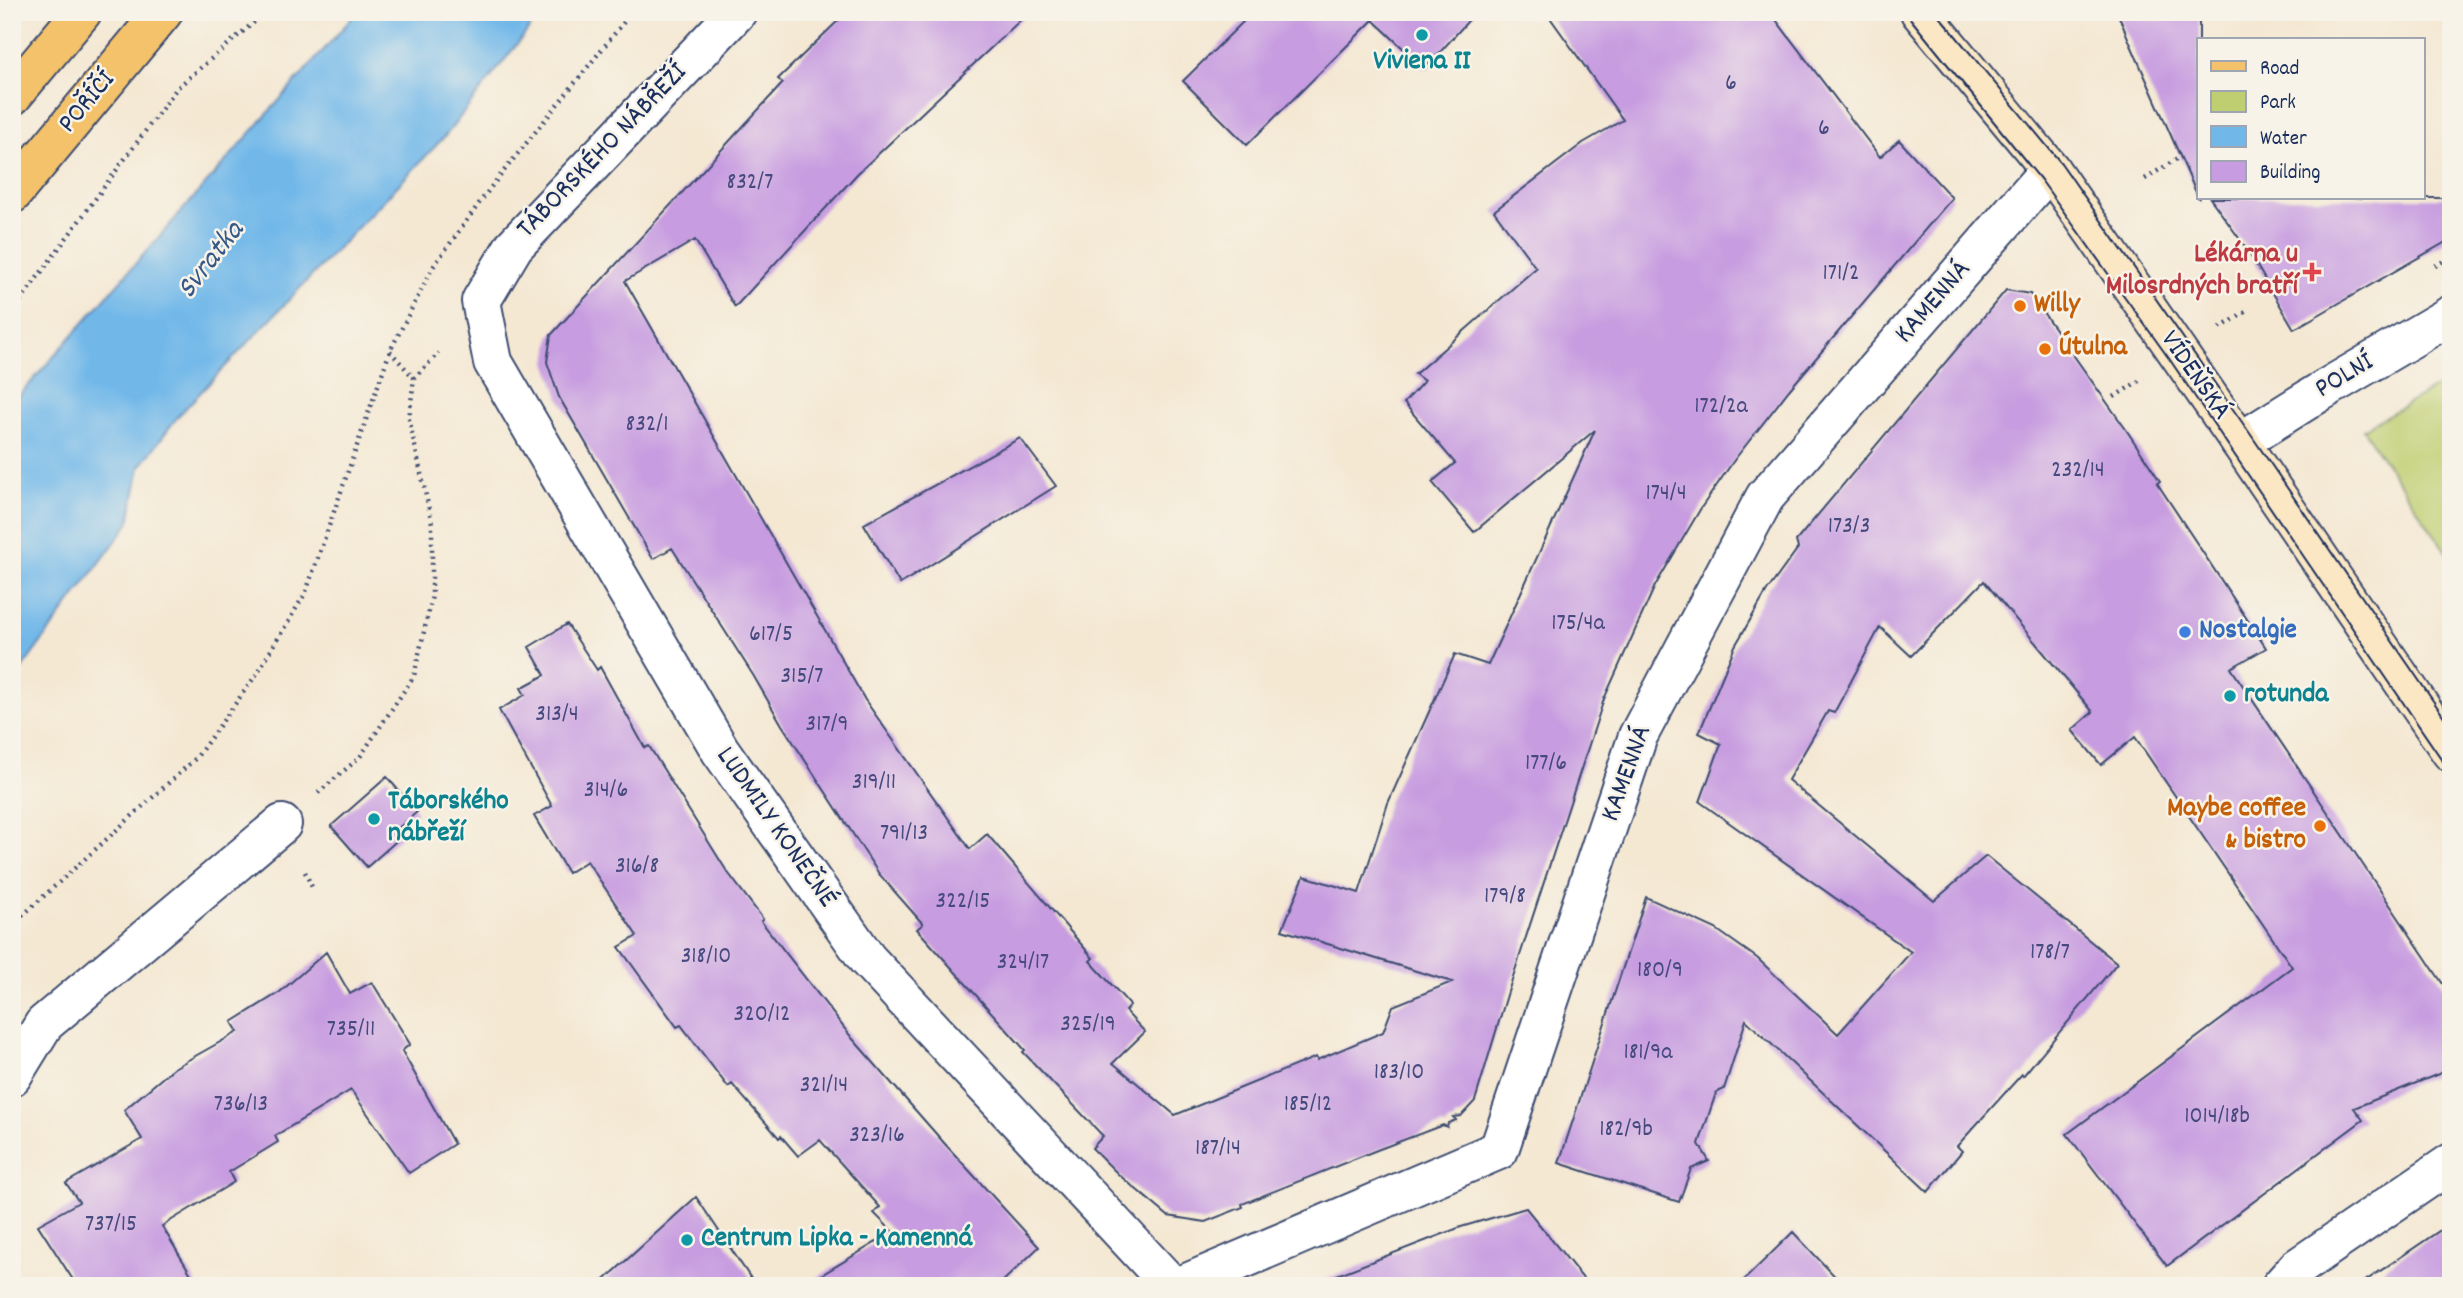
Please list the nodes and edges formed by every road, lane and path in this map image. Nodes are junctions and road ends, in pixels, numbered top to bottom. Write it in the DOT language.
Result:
graph roads {
  1 [pos="82,12"];
  2 [pos="163,12"];
  3 [pos="266,12"];
  4 [pos="632,12"];
  5 [pos="737,12"];
  6 [pos="1920,12"];
  7 [pos="12,96"];
  8 [pos="2178,158"];
  9 [pos="2050,169"];
  10 [pos="2145,178"];
  11 [pos="12,194"];
  12 [pos="481,301"];
  13 [pos="12,312"];
  14 [pos="2451,315"];
  15 [pos="390,351"];
  16 [pos="414,377"];
  17 [pos="2240,442"];
  18 [pos="2451,752"];
  19 [pos="282,824"];
  20 [pos="12,925"];
  21 [pos="12,1076"];
  22 [pos="2451,1163"];
  23 [pos="1172,1286"];
  24 [pos="1180,1286"];
  25 [pos="2281,1286"];
  1 -- 7 [label="main road"];
  2 -- 11 [label="main road, POŘÍČÍ"];
  3 -- 13 [label="path"];
  4 -- 15 [label="path"];
  5 -- 12 [label="street, TÁBORSKÉHO NÁBŘEŽÍ"];
  6 -- 9 [label="main road, VÍDEŇSKÁ"];
  8 -- 10 [label="path"];
  9 -- 17 [label="main road, VÍDEŇSKÁ"];
  9 -- 24 [label="street, KAMENNÁ"];
  12 -- 16 [label="path"];
  12 -- 23 [label="street, LUDMILY KONEČNÉ"];
  14 -- 17 [label="street, POLNÍ"];
  15 -- 16 [label="path"];
  15 -- 20 [label="path"];
  16 -- 19 [label="path"];
  17 -- 18 [label="main road, VÍDEŇSKÁ"];
  19 -- 21 [label="street"];
  22 -- 25 [label="street"];
}
